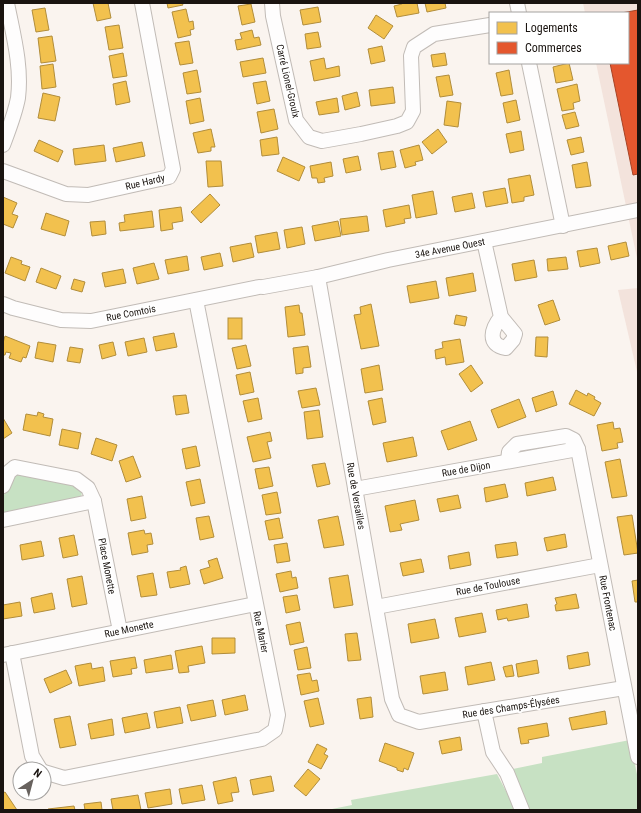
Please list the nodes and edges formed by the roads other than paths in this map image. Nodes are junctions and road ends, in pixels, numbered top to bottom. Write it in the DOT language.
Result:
graph roads {
  1 [pos="7,3"];
  2 [pos="272,3"];
  3 [pos="140,5"];
  4 [pos="489,25"];
  5 [pos="529,64"];
  6 [pos="3,145"];
  7 [pos="3,171"];
  8 [pos="638,210"];
  9 [pos="563,226"];
  10 [pos="484,241"];
  11 [pos="318,277"];
  12 [pos="261,287"];
  13 [pos="196,300"];
  14 [pos="3,304"];
  15 [pos="501,317"];
  16 [pos="578,449"];
  17 [pos="3,486"];
  18 [pos="355,489"];
  19 [pos="94,501"];
  20 [pos="3,520"];
  21 [pos="600,565"];
  22 [pos="255,604"];
  23 [pos="376,607"];
  24 [pos="120,631"];
  25 [pos="8,654"];
  26 [pos="624,688"];
  27 [pos="484,711"];
  28 [pos="398,715"];
  29 [pos="638,757"];
  30 [pos="35,761"];
  31 [pos="52,774"];
  32 [pos="522,810"];
  1 -- 6 [label="street"];
  2 -- 4 [label="street, Carré Lionel-Groulx"];
  3 -- 7 [label="street, Rue Hardy"];
  5 -- 9 [label="street"];
  8 -- 9 [label="street, 34e Avenue Ouest"];
  9 -- 10 [label="street, 34e Avenue Ouest"];
  10 -- 11 [label="street, 34e Avenue Ouest"];
  10 -- 15 [label="street"];
  11 -- 12 [label="street, 34e Avenue Ouest"];
  11 -- 18 [label="street, Rue de Versailles"];
  12 -- 13 [label="street, Rue Comtois"];
  13 -- 14 [label="street, Rue Comtois"];
  13 -- 22 [label="street, Rue Marier"];
  16 -- 18 [label="street, Rue de Dijon"];
  16 -- 21 [label="street, Rue Frontenac"];
  17 -- 19 [label="street, Place Monette"];
  18 -- 23 [label="street, Rue de Versailles"];
  19 -- 20 [label="street"];
  19 -- 24 [label="street, Place Monette"];
  21 -- 23 [label="street, Rue de Toulouse"];
  21 -- 26 [label="street, Rue Frontenac"];
  22 -- 24 [label="street, Rue Monette"];
  22 -- 31 [label="street, Rue Marier"];
  23 -- 28 [label="street, Rue de Versailles"];
  24 -- 25 [label="street, Rue Monette"];
  25 -- 30 [label="street"];
  26 -- 27 [label="street, Rue des Champs-Élysées"];
  26 -- 29 [label="street, Rue Frontenac"];
  27 -- 28 [label="street, Rue des Champs-Élysées"];
  27 -- 32 [label="street"];
}
